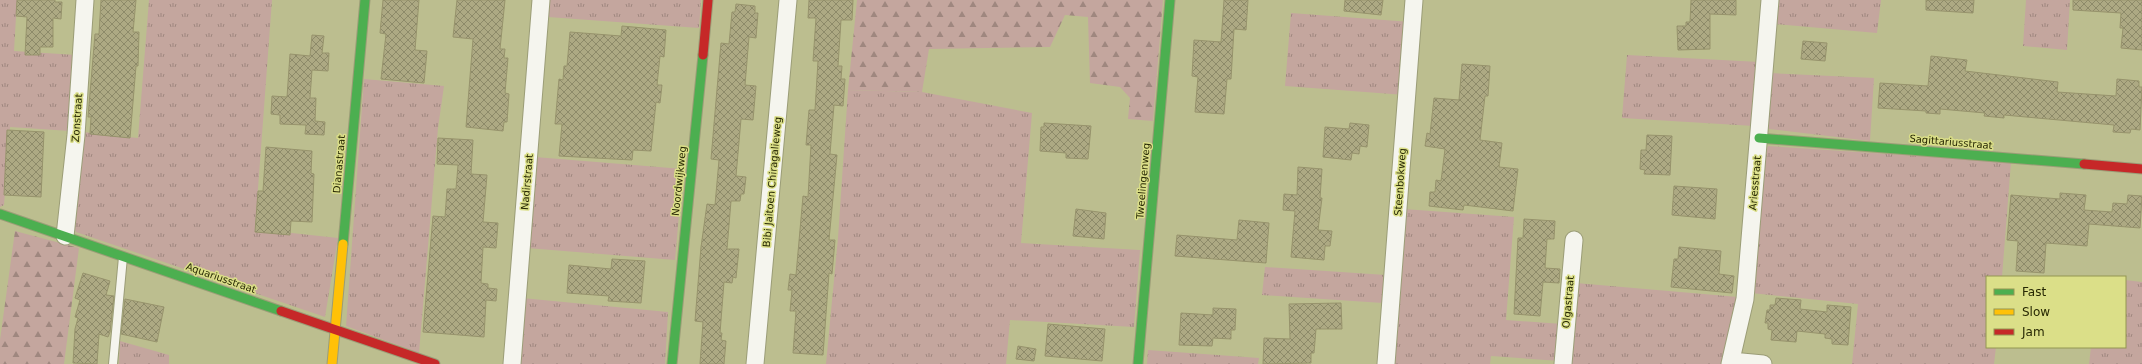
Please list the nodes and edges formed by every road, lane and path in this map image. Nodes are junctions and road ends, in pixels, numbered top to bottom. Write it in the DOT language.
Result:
graph roads {
  1 [pos="85,0"];
  2 [pos="365,0"];
  3 [pos="541,0"];
  4 [pos="708,0"];
  5 [pos="788,0"];
  6 [pos="1170,0"];
  7 [pos="1414,0"];
  8 [pos="1770,0"];
  9 [pos="1759,138"];
  10 [pos="2142,169"];
  11 [pos="0,214"];
  12 [pos="65,236"];
  13 [pos="1574,240"];
  14 [pos="124,256"];
  15 [pos="335,329"];
  16 [pos="1730,363"];
  17 [pos="113,364"];
  18 [pos="332,364"];
  19 [pos="435,364"];
  20 [pos="512,364"];
  21 [pos="672,364"];
  22 [pos="755,364"];
  23 [pos="1138,364"];
  24 [pos="1386,364"];
  25 [pos="1563,364"];
  26 [pos="1763,364"];
  1 -- 12 [label="street, Zonstraat"];
  2 -- 15 [label="street, Dianastraat"];
  3 -- 20 [label="street, Nadirstraat"];
  4 -- 21 [label="street, Noordwijkweg"];
  5 -- 22 [label="street, Bibi Jaitoen Chiragalieweg"];
  6 -- 23 [label="street, Tweelingenweg"];
  7 -- 24 [label="street, Steenbokweg"];
  8 -- 9 [label="street, Ariesstraat"];
  9 -- 10 [label="street, Sagittariusstraat"];
  9 -- 16 [label="street, Ariesstraat"];
  11 -- 12 [label="street, Aquariusstraat"];
  12 -- 14 [label="street, Aquariusstraat"];
  13 -- 25 [label="street, Olgastraat"];
  14 -- 15 [label="street, Aquariusstraat"];
  14 -- 17 [label="lane"];
  15 -- 18 [label="street, Dianastraat"];
  15 -- 19 [label="street, Aquariusstraat"];
  16 -- 26 [label="street"];
}
